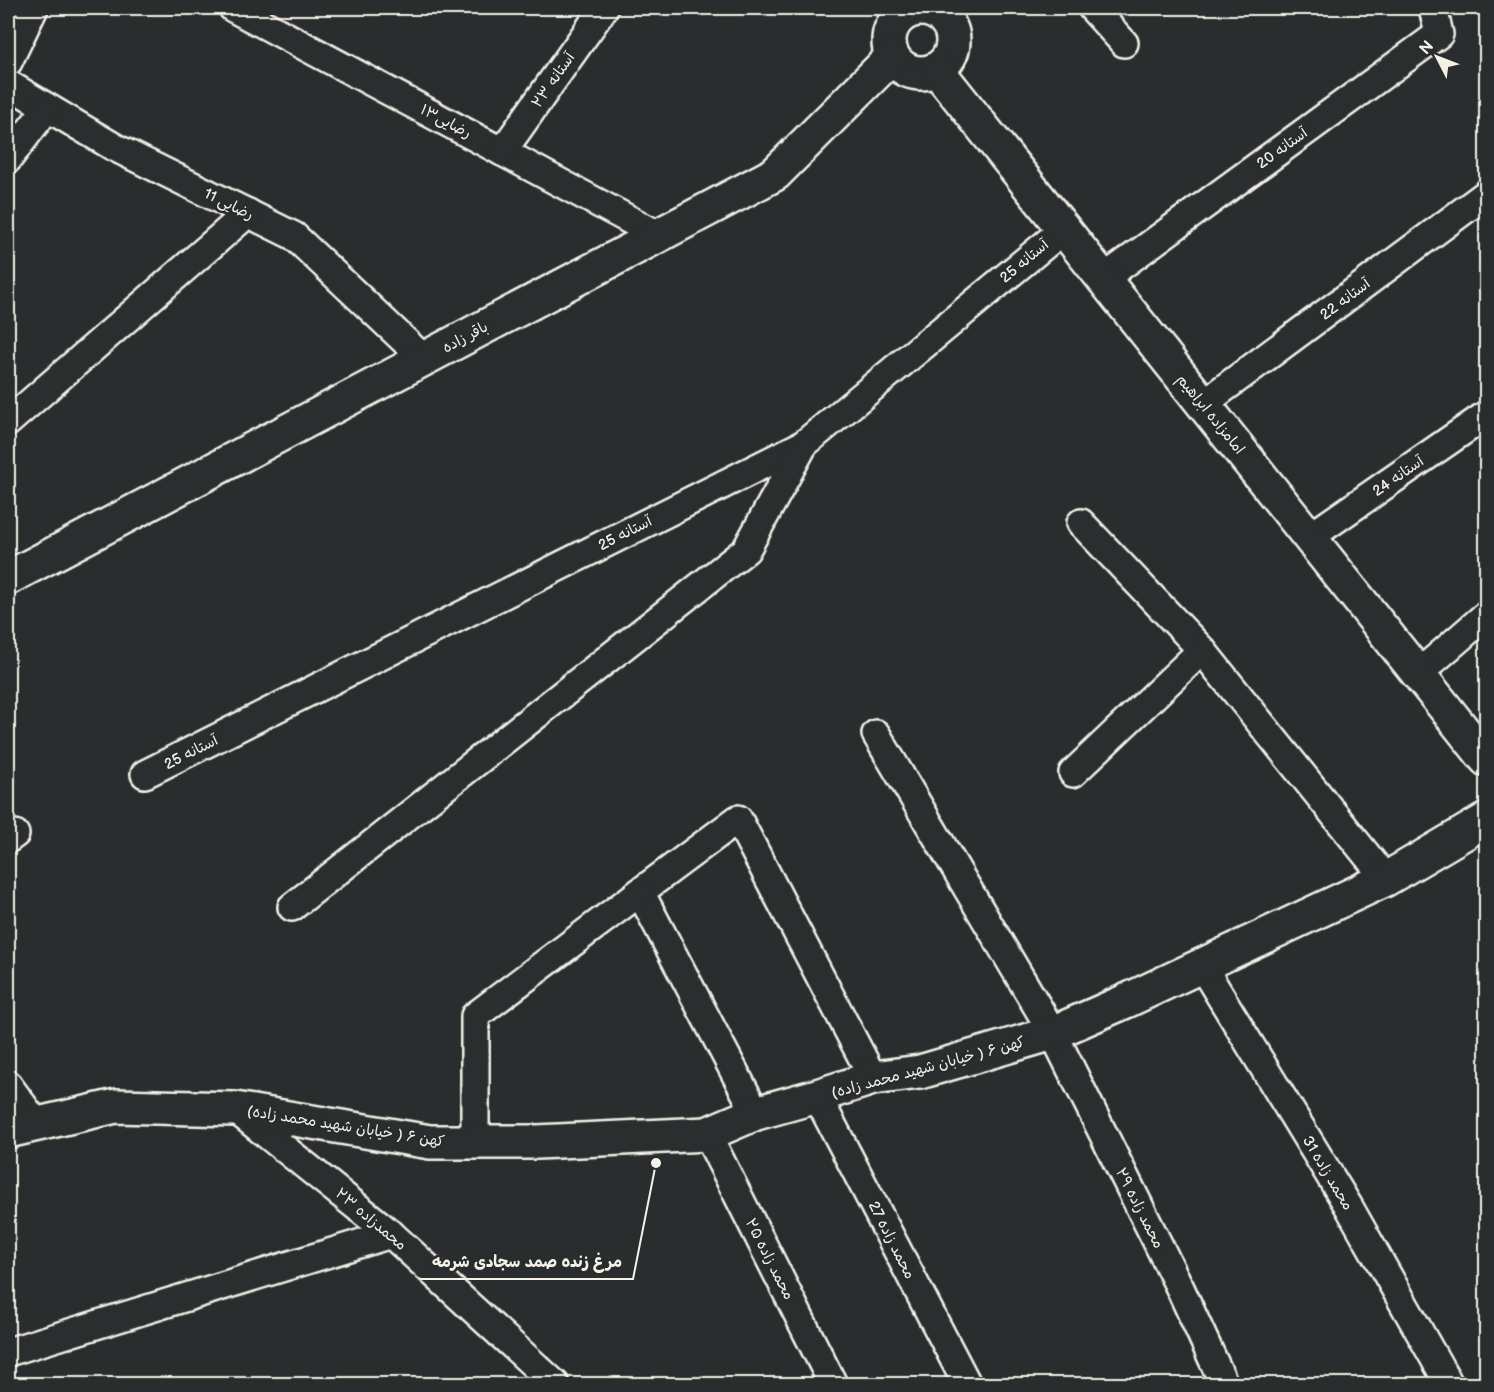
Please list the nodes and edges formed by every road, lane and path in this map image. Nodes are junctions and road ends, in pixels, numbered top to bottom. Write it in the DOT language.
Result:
graph roads {
  1 [pos="34,8"];
  2 [pos="233,8"];
  3 [pos="604,8"];
  4 [pos="1092,8"];
  5 [pos="1433,8"];
  6 [pos="906,9"];
  7 [pos="948,12"];
  8 [pos="1124,43"];
  9 [pos="892,57"];
  10 [pos="8,62"];
  11 [pos="937,70"];
  12 [pos="8,84"];
  13 [pos="47,108"];
  14 [pos="502,152"];
  15 [pos="8,159"];
  16 [pos="1486,194"];
  17 [pos="248,213"];
  18 [pos="1064,229"];
  19 [pos="658,235"];
  20 [pos="1103,279"];
  21 [pos="424,359"];
  22 [pos="1203,404"];
  23 [pos="1486,415"];
  24 [pos="8,422"];
  25 [pos="804,444"];
  26 [pos="1081,523"];
  27 [pos="1310,537"];
  28 [pos="8,578"];
  29 [pos="1486,615"];
  30 [pos="1202,650"];
  31 [pos="1418,674"];
  32 [pos="876,734"];
  33 [pos="1486,759"];
  34 [pos="1073,773"];
  35 [pos="145,774"];
  36 [pos="1486,820"];
  37 [pos="1386,879"];
  38 [pos="640,892"];
  39 [pos="292,907"];
  40 [pos="1202,966"];
  41 [pos="1053,1033"];
  42 [pos="873,1078"];
  43 [pos="8,1085"];
  44 [pos="817,1096"];
  45 [pos="235,1109"];
  46 [pos="756,1113"];
  47 [pos="22,1127"];
  48 [pos="707,1134"];
  49 [pos="475,1142"];
  50 [pos="391,1234"];
  51 [pos="8,1352"];
  52 [pos="555,1384"];
  53 [pos="833,1384"];
  54 [pos="967,1384"];
  55 [pos="1224,1384"];
  56 [pos="1449,1384"];
  1 -- 10 [label="street"];
  2 -- 14 [label="street, رضایی۱۳"];
  3 -- 14 [label="street, آستانه ۲۳"];
  4 -- 8 [label="street"];
  5 -- 20 [label="street, آستانه 20"];
  6 -- 7 [label="street"];
  6 -- 9 [label="street"];
  7 -- 11 [label="street"];
  9 -- 11 [label="street"];
  9 -- 19 [label="street, باقر زاده"];
  11 -- 18 [label="street, امامزاده ابراهیم"];
  12 -- 13 [label="street, رضایی 11"];
  13 -- 15 [label="street"];
  13 -- 17 [label="street, رضایی 11"];
  14 -- 19 [label="street, رضایی۱۳"];
  16 -- 22 [label="street, آستانه 22"];
  17 -- 21 [label="street, رضایی 11"];
  17 -- 24 [label="street"];
  18 -- 20 [label="street, امامزاده ابراهیم"];
  18 -- 25 [label="street, آستانه 25"];
  19 -- 21 [label="street, باقر زاده"];
  20 -- 22 [label="street, امامزاده ابراهیم"];
  21 -- 28 [label="street, باقر زاده"];
  22 -- 27 [label="street, امامزاده ابراهیم"];
  23 -- 27 [label="street, آستانه 24"];
  25 -- 35 [label="street, آستانه 25"];
  25 -- 39 [label="street"];
  26 -- 30 [label="street"];
  27 -- 31 [label="street, امامزاده ابراهیم"];
  29 -- 31 [label="street"];
  30 -- 34 [label="street"];
  30 -- 37 [label="street"];
  31 -- 33 [label="street, امامزاده ابراهیم"];
  32 -- 41 [label="street, محمد زاده ۲۹"];
  36 -- 37 [label="street, کهن ۶ ( خیابان شهید محمد زاده)"];
  37 -- 40 [label="street, کهن ۶ ( خیابان شهید محمد زاده)"];
  38 -- 42 [label="street"];
  38 -- 46 [label="street"];
  38 -- 49 [label="street"];
  40 -- 41 [label="street, کهن ۶ ( خیابان شهید محمد زاده)"];
  40 -- 56 [label="street, محمد زاده 31"];
  41 -- 42 [label="street, کهن ۶ ( خیابان شهید محمد زاده)"];
  41 -- 55 [label="street, محمد زاده ۲۹"];
  42 -- 44 [label="street, کهن ۶ ( خیابان شهید محمد زاده)"];
  43 -- 47 [label="street"];
  44 -- 46 [label="street, کهن ۶ ( خیابان شهید محمد زاده)"];
  44 -- 54 [label="street, محمد زاده 27"];
  45 -- 47 [label="street, کهن ۶ ( خیابان شهید محمد زاده)"];
  45 -- 49 [label="street, کهن ۶ ( خیابان شهید محمد زاده)"];
  45 -- 50 [label="street, محمدزاده ۲۳"];
  46 -- 48 [label="street, کهن ۶ ( خیابان شهید محمد زاده)"];
  48 -- 49 [label="street, کهن ۶ ( خیابان شهید محمد زاده)"];
  48 -- 53 [label="street, محمد زاده ۲۵"];
  50 -- 51 [label="street"];
  50 -- 52 [label="street, محمدزاده ۲۳"];
}
